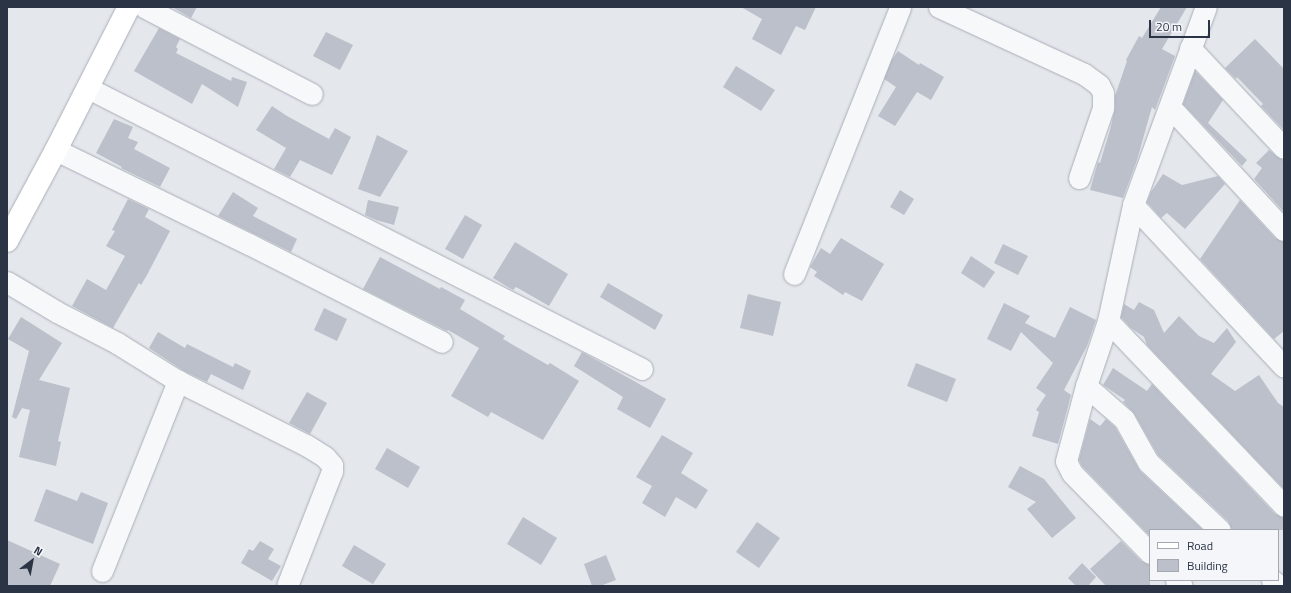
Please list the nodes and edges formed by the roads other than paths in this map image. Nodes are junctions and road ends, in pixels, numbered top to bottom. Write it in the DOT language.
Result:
graph roads {
  1 [pos="129,7"];
  2 [pos="144,7"];
  3 [pos="900,7"];
  4 [pos="1206,7"];
  5 [pos="942,8"];
  6 [pos="1190,48"];
  7 [pos="88,88"];
  8 [pos="312,94"];
  9 [pos="1170,107"];
  10 [pos="1284,148"];
  11 [pos="56,150"];
  12 [pos="1079,178"];
  13 [pos="1133,205"];
  14 [pos="1284,230"];
  15 [pos="7,242"];
  16 [pos="794,274"];
  17 [pos="7,282"];
  18 [pos="1108,321"];
  19 [pos="442,342"];
  20 [pos="1284,367"];
  21 [pos="642,369"];
  22 [pos="178,381"];
  23 [pos="1086,386"];
  24 [pos="1284,506"];
  25 [pos="1219,529"];
  26 [pos="1149,552"];
  27 [pos="102,570"];
  28 [pos="286,586"];
  1 -- 7 [label="main road"];
  2 -- 8 [label="street"];
  3 -- 16 [label="street"];
  4 -- 6 [label="street"];
  5 -- 12 [label="street"];
  6 -- 9 [label="street"];
  6 -- 10 [label="street"];
  7 -- 11 [label="main road"];
  7 -- 21 [label="street"];
  9 -- 13 [label="street"];
  9 -- 14 [label="street"];
  11 -- 15 [label="main road"];
  11 -- 19 [label="street"];
  13 -- 18 [label="street"];
  13 -- 20 [label="street"];
  17 -- 22 [label="street"];
  18 -- 23 [label="street"];
  18 -- 24 [label="street"];
  22 -- 27 [label="street"];
  22 -- 28 [label="street"];
  23 -- 25 [label="street"];
  23 -- 26 [label="street"];
}
